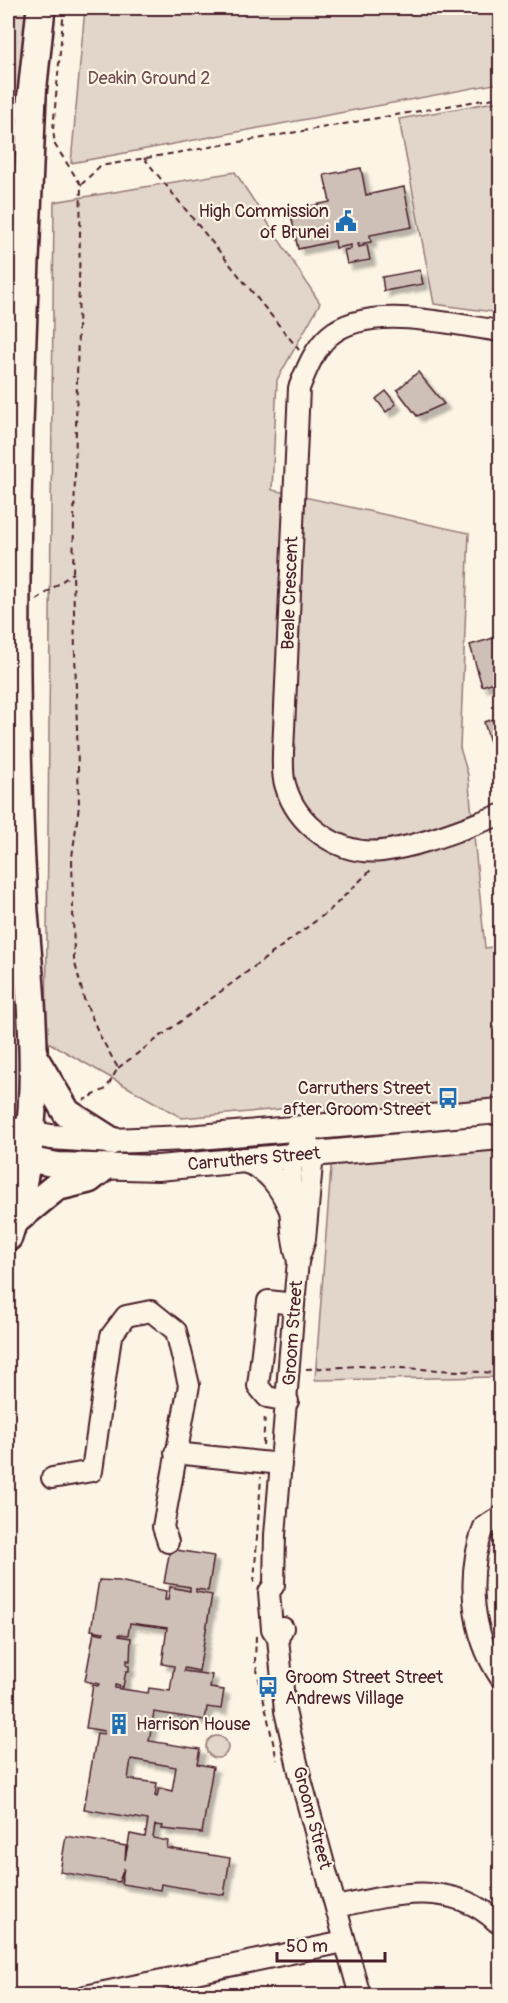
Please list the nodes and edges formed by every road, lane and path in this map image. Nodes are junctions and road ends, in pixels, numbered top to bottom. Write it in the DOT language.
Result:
graph roads {
  1 [pos="41,8"];
  2 [pos="64,8"];
  3 [pos="32,95"];
  4 [pos="501,97"];
  5 [pos="144,158"];
  6 [pos="81,185"];
  7 [pos="501,331"];
  8 [pos="8,359"];
  9 [pos="309,362"];
  10 [pos="73,573"];
  11 [pos="30,605"];
  12 [pos="501,815"];
  13 [pos="395,847"];
  14 [pos="33,1057"];
  15 [pos="118,1068"];
  16 [pos="501,1111"];
  17 [pos="67,1113"];
  18 [pos="304,1129"];
  19 [pos="20,1131"];
  20 [pos="501,1137"];
  21 [pos="111,1141"];
  22 [pos="302,1155"];
  23 [pos="18,1158"];
  24 [pos="244,1160"];
  25 [pos="103,1168"];
  26 [pos="292,1210"];
  27 [pos="10,1230"];
  28 [pos="298,1261"];
  29 [pos="294,1304"];
  30 [pos="290,1370"];
  31 [pos="501,1373"];
  32 [pos="267,1397"];
  33 [pos="288,1401"];
  34 [pos="175,1453"];
  35 [pos="271,1463"];
  36 [pos="51,1478"];
  37 [pos="501,1517"];
  38 [pos="168,1542"];
  39 [pos="254,1586"];
  40 [pos="256,1630"];
  41 [pos="501,1677"];
  42 [pos="278,1763"];
  43 [pos="337,1907"];
  44 [pos="497,1922"];
  45 [pos="344,1942"];
  46 [pos="85,1995"];
  47 [pos="360,1995"];
  1 -- 3 [label="highway"];
  2 -- 6 [label="path"];
  3 -- 8 [label="highway"];
  3 -- 14 [label="highway"];
  4 -- 5 [label="path"];
  5 -- 6 [label="path"];
  5 -- 9 [label="path"];
  6 -- 10 [label="path"];
  7 -- 9 [label="street, Beale Crescent"];
  9 -- 13 [label="street, Beale Crescent"];
  10 -- 11 [label="path"];
  10 -- 15 [label="path"];
  12 -- 13 [label="street, Beale Crescent"];
  13 -- 15 [label="path"];
  14 -- 17 [label="highway"];
  14 -- 19 [label="highway"];
  15 -- 17 [label="path"];
  16 -- 18 [label="main road, Carruthers Street"];
  17 -- 21 [label="highway"];
  18 -- 21 [label="main road, Carruthers Street"];
  18 -- 22 [label="street, Groom Street"];
  19 -- 21 [label="main road, Carruthers Street"];
  19 -- 23 [label="highway"];
  20 -- 22 [label="main road, Carruthers Street"];
  22 -- 24 [label="main road, Carruthers Street"];
  22 -- 26 [label="street, Groom Street"];
  22 -- 28 [label="street, Groom Street"];
  23 -- 25 [label="main road, Carruthers Street"];
  23 -- 27 [label="highway"];
  24 -- 25 [label="main road, Carruthers Street"];
  24 -- 26 [label="main road"];
  25 -- 27 [label="highway"];
  26 -- 28 [label="street, Groom Street"];
  28 -- 29 [label="street, Groom Street"];
  29 -- 30 [label="street, Groom Street"];
  29 -- 32 [label="street"];
  30 -- 31 [label="path"];
  30 -- 33 [label="street, Groom Street"];
  32 -- 33 [label="street"];
  32 -- 35 [label="path"];
  33 -- 35 [label="street, Groom Street"];
  34 -- 35 [label="street"];
  34 -- 36 [label="street"];
  34 -- 38 [label="street"];
  35 -- 39 [label="path"];
  35 -- 43 [label="street, Groom Street"];
  37 -- 41 [label="street"];
  40 -- 42 [label="path"];
  43 -- 44 [label="street"];
  43 -- 45 [label="street, Groom Street"];
  45 -- 46 [label="street"];
  45 -- 47 [label="street, Groom Street"];
}
